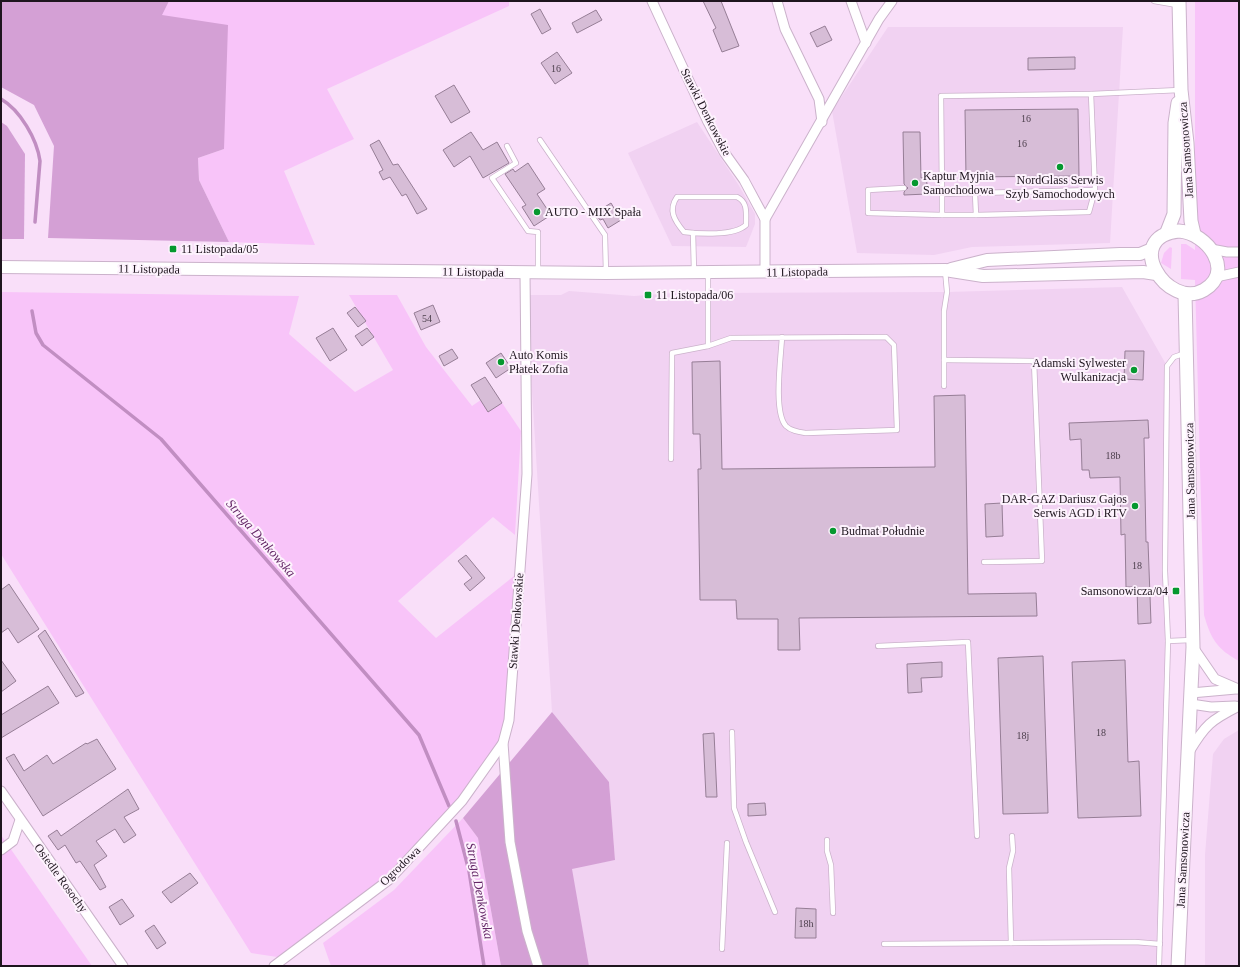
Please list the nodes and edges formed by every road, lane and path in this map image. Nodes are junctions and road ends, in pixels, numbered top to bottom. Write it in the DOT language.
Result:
graph roads {
  1 [pos="652,1"];
  2 [pos="777,1"];
  3 [pos="852,1"];
  4 [pos="892,1"];
  5 [pos="1154,1"];
  6 [pos="1179,3"];
  7 [pos="866,42"];
  8 [pos="1181,90"];
  9 [pos="1091,94"];
  10 [pos="822,122"];
  11 [pos="540,140"];
  12 [pos="507,146"];
  13 [pos="904,188"];
  14 [pos="927,188"];
  15 [pos="1094,190"];
  16 [pos="975,192"];
  17 [pos="942,194"];
  18 [pos="942,215"];
  19 [pos="976,215"];
  20 [pos="765,219"];
  21 [pos="1168,232"];
  22 [pos="693,233"];
  23 [pos="1194,234"];
  24 [pos="1152,249"];
  25 [pos="1211,249"];
  26 [pos="1239,252"];
  27 [pos="1,267"];
  28 [pos="945,270"];
  29 [pos="765,272"];
  30 [pos="1239,272"];
  31 [pos="525,273"];
  32 [pos="538,273"];
  33 [pos="606,273"];
  34 [pos="694,273"];
  35 [pos="708,273"];
  36 [pos="1156,274"];
  37 [pos="1216,277"];
  38 [pos="1186,294"];
  39 [pos="782,337"];
  40 [pos="708,346"];
  41 [pos="1187,353"];
  42 [pos="944,360"];
  43 [pos="944,386"];
  44 [pos="671,459"];
  45 [pos="984,562"];
  46 [pos="1168,641"];
  47 [pos="1193,644"];
  48 [pos="878,646"];
  49 [pos="1238,689"];
  50 [pos="1191,698"];
  51 [pos="1239,706"];
  52 [pos="732,732"];
  53 [pos="503,743"];
  54 [pos="1189,754"];
  55 [pos="1,791"];
  56 [pos="20,820"];
  57 [pos="977,836"];
  58 [pos="1012,836"];
  59 [pos="826,840"];
  60 [pos="727,843"];
  61 [pos="1,850"];
  62 [pos="775,912"];
  63 [pos="833,914"];
  64 [pos="1011,943"];
  65 [pos="884,944"];
  66 [pos="1160,944"];
  67 [pos="722,949"];
  68 [pos="123,966"];
  69 [pos="274,966"];
  70 [pos="538,966"];
  71 [pos="1159,966"];
  72 [pos="1178,966"];
  1 -- 20 [label="street, Stawki Denkowskie"];
  2 -- 10 [label="street"];
  3 -- 7 [label="street"];
  4 -- 7 [label="street"];
  5 -- 6 [label="lane"];
  6 -- 8 [label="main road, Jana Samsonowicza"];
  7 -- 10 [label="street"];
  8 -- 9 [label="lane"];
  8 -- 21 [label="main road, Jana Samsonowicza"];
  8 -- 23 [label="main road, Jana Samsonowicza"];
  9 -- 15 [label="lane"];
  9 -- 17 [label="lane"];
  10 -- 20 [label="street"];
  11 -- 33 [label="lane"];
  12 -- 32 [label="lane"];
  13 -- 18 [label="lane"];
  14 -- 17 [label="lane"];
  15 -- 16 [label="lane"];
  15 -- 19 [label="lane"];
  16 -- 17 [label="lane"];
  16 -- 19 [label="lane"];
  17 -- 18 [label="lane"];
  18 -- 19 [label="lane"];
  20 -- 29 [label="street, Stawki Denkowskie"];
  21 -- 23 [label="main road"];
  21 -- 24 [label="main road"];
  22 -- 22 [label="lane"];
  22 -- 34 [label="lane"];
  23 -- 25 [label="main road"];
  24 -- 28 [label="street, 11 Listopada"];
  24 -- 36 [label="main road"];
  25 -- 26 [label="street"];
  25 -- 37 [label="main road"];
  27 -- 31 [label="street, 11 Listopada"];
  28 -- 29 [label="street, 11 Listopada"];
  28 -- 36 [label="street, 11 Listopada"];
  28 -- 42 [label="lane"];
  29 -- 35 [label="street, 11 Listopada"];
  30 -- 37 [label="street"];
  31 -- 32 [label="street, 11 Listopada"];
  31 -- 53 [label="street, Stawki Denkowskie"];
  32 -- 33 [label="street, 11 Listopada"];
  33 -- 34 [label="street, 11 Listopada"];
  34 -- 35 [label="street, 11 Listopada"];
  35 -- 40 [label="lane"];
  36 -- 38 [label="main road"];
  37 -- 38 [label="main road"];
  38 -- 41 [label="main road, Jana Samsonowicza"];
  39 -- 39 [label="lane"];
  39 -- 40 [label="lane"];
  40 -- 44 [label="lane"];
  41 -- 46 [label="lane"];
  41 -- 47 [label="main road, Jana Samsonowicza"];
  42 -- 43 [label="lane"];
  42 -- 45 [label="lane"];
  46 -- 47 [label="lane"];
  46 -- 66 [label="lane"];
  47 -- 49 [label="street"];
  47 -- 50 [label="main road, Jana Samsonowicza"];
  48 -- 57 [label="lane"];
  49 -- 50 [label="street"];
  50 -- 51 [label="street, Jana Samsonowicza"];
  50 -- 54 [label="main road, Jana Samsonowicza"];
  51 -- 54 [label="street, Jana Samsonowicza"];
  52 -- 62 [label="lane"];
  53 -- 69 [label="street, Ogrodowa"];
  53 -- 70 [label="street, Stawki Denkowskie"];
  54 -- 72 [label="main road, Jana Samsonowicza"];
  55 -- 56 [label="street"];
  56 -- 61 [label="street"];
  56 -- 68 [label="street, Osiedle Rosochy"];
  58 -- 64 [label="lane"];
  59 -- 63 [label="lane"];
  60 -- 67 [label="lane"];
  64 -- 65 [label="lane"];
  64 -- 66 [label="lane"];
  66 -- 71 [label="lane"];
}
